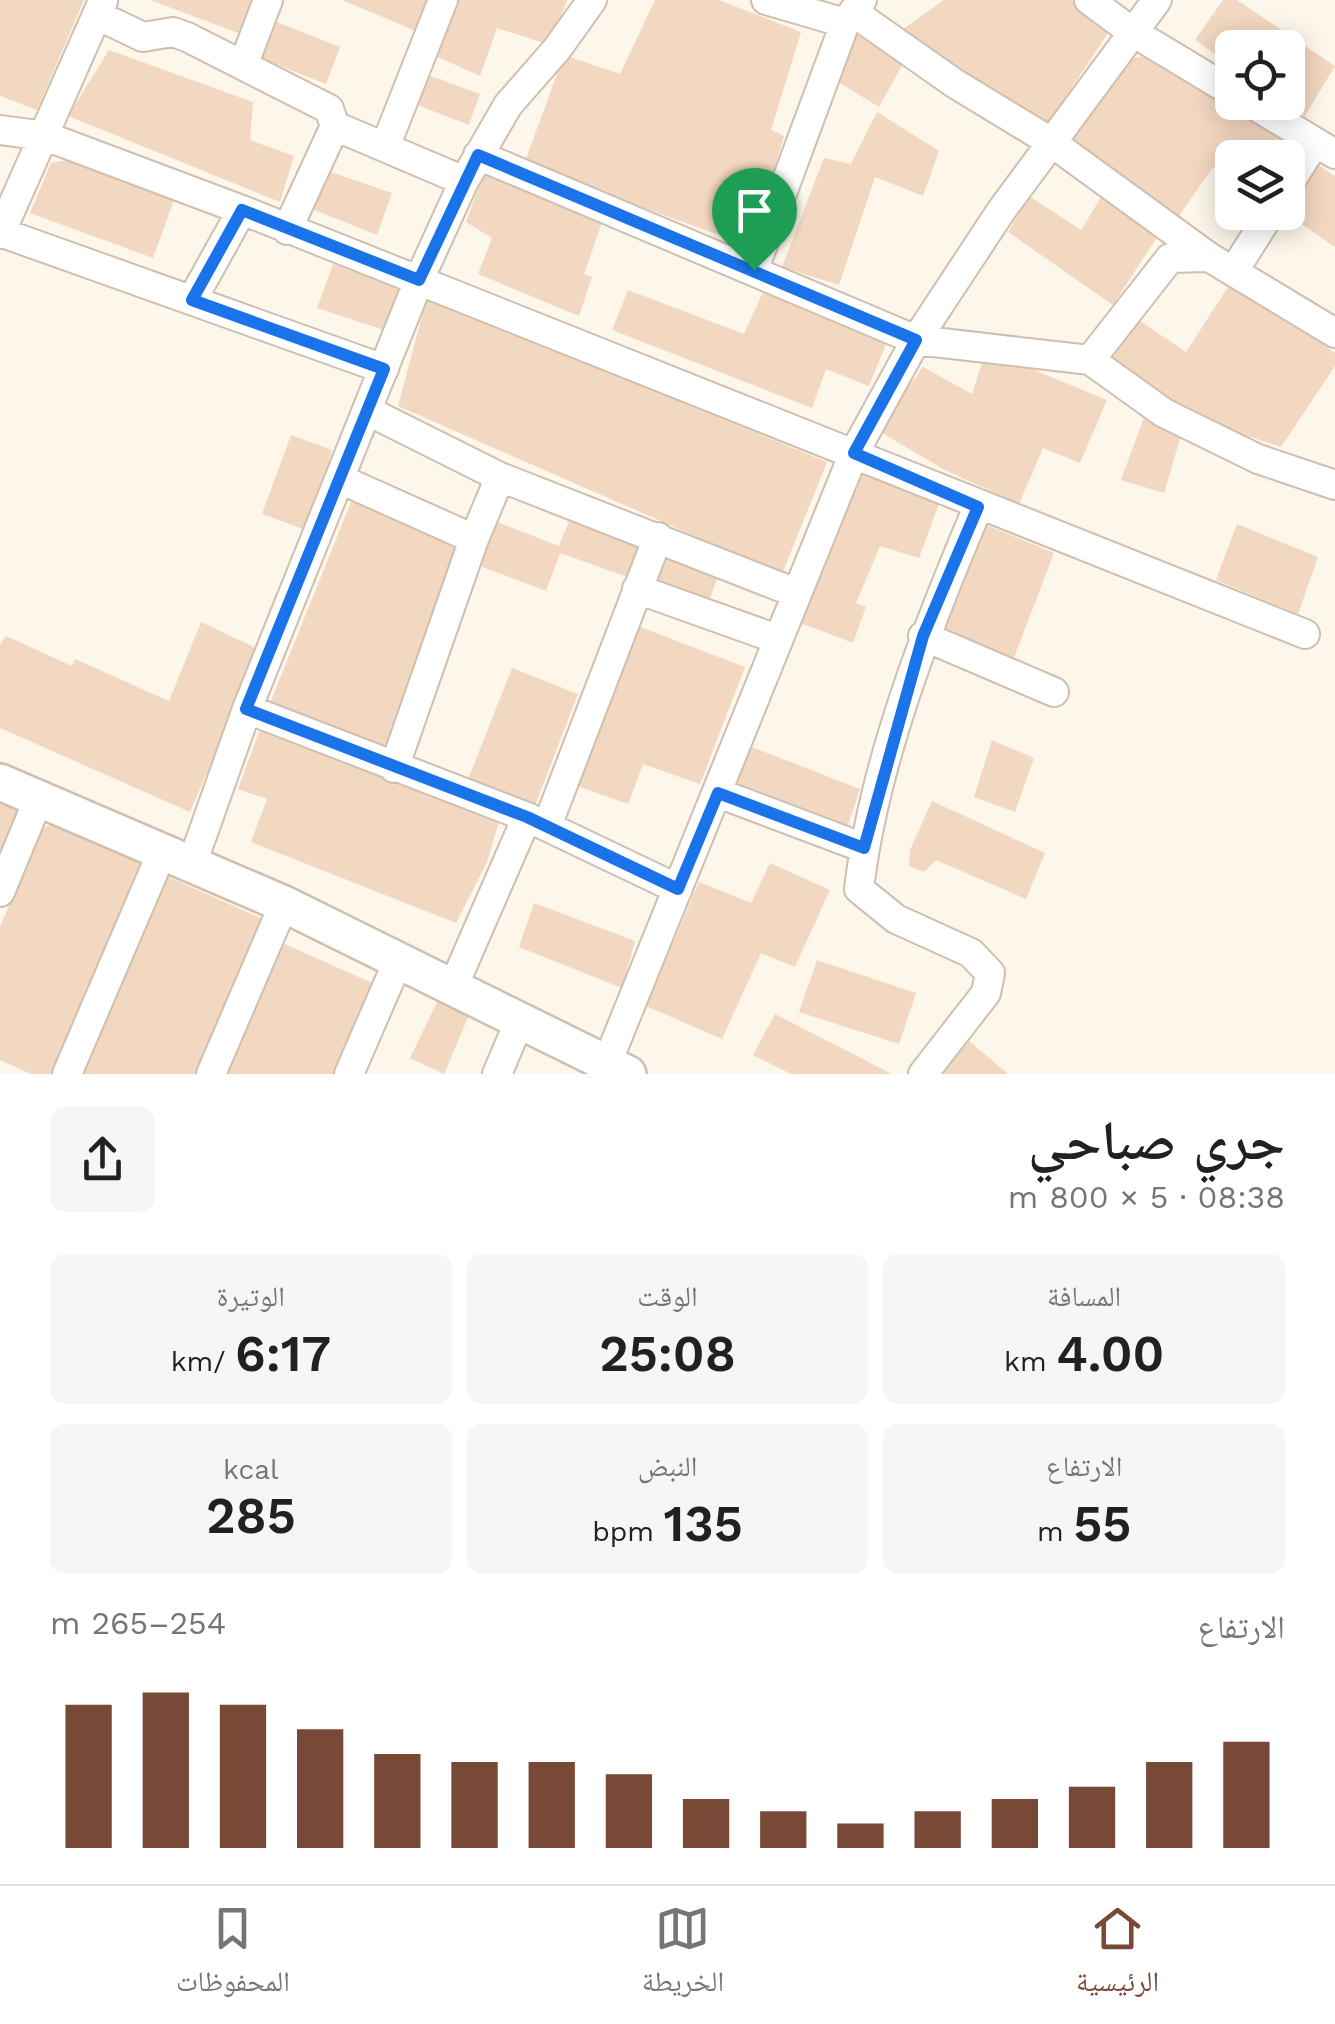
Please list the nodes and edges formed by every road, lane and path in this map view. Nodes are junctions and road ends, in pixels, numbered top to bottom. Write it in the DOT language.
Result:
graph roads {
  1 [pos="268,0"];
  2 [pos="443,0"];
  3 [pos="592,0"];
  4 [pos="766,0"];
  5 [pos="1090,0"];
  6 [pos="1157,0"];
  7 [pos="100,8"];
  8 [pos="853,12"];
  9 [pos="1132,32"];
  10 [pos="244,63"];
  11 [pos="1215,82"];
  12 [pos="1279,120"];
  13 [pos="335,126"];
  14 [pos="0,130"];
  15 [pos="45,136"];
  16 [pos="1052,142"];
  17 [pos="385,147"];
  18 [pos="1325,148"];
  19 [pos="478,155"];
  20 [pos="1305,169"];
  21 [pos="464,181"];
  22 [pos="242,210"];
  23 [pos="287,230"];
  24 [pos="1260,230"];
  25 [pos="0,233"];
  26 [pos="1209,257"];
  27 [pos="1236,269"];
  28 [pos="754,270"];
  29 [pos="419,280"];
  30 [pos="192,300"];
  31 [pos="1335,333"];
  32 [pos="916,340"];
  33 [pos="1090,360"];
  34 [pos="384,369"];
  35 [pos="368,411"];
  36 [pos="854,453"];
  37 [pos="500,478"];
  38 [pos="340,479"];
  39 [pos="1335,485"];
  40 [pos="978,507"];
  41 [pos="658,537"];
  42 [pos="474,538"];
  43 [pos="637,589"];
  44 [pos="796,593"];
  45 [pos="1306,634"];
  46 [pos="923,636"];
  47 [pos="777,639"];
  48 [pos="1054,692"];
  49 [pos="246,709"];
  50 [pos="394,768"];
  51 [pos="0,782"];
  52 [pos="718,793"];
  53 [pos="39,798"];
  54 [pos="537,821"];
  55 [pos="864,848"];
  56 [pos="178,856"];
  57 [pos="678,889"];
  58 [pos="0,892"];
  59 [pos="284,904"];
  60 [pos="398,960"];
  61 [pos="453,987"];
  62 [pos="520,1020"];
  63 [pos="618,1068"];
  64 [pos="67,1074"];
  65 [pos="211,1074"];
  66 [pos="349,1074"];
  67 [pos="497,1074"];
  68 [pos="923,1074"];
  1 -- 10 [label="street"];
  2 -- 17 [label="street"];
  3 -- 19 [label="street"];
  4 -- 8 [label="street"];
  5 -- 9 [label="street"];
  6 -- 9 [label="street"];
  7 -- 10 [label="street"];
  7 -- 15 [label="street"];
  8 -- 16 [label="street"];
  8 -- 28 [label="street"];
  9 -- 11 [label="street"];
  9 -- 16 [label="street"];
  10 -- 13 [label="street"];
  12 -- 18 [label="street"];
  13 -- 17 [label="street"];
  13 -- 23 [label="street"];
  14 -- 15 [label="street"];
  15 -- 22 [label="street"];
  15 -- 25 [label="street"];
  16 -- 26 [label="street"];
  16 -- 32 [label="street"];
  17 -- 21 [label="street"];
  18 -- 20 [label="street"];
  19 -- 21 [label="street"];
  19 -- 28 [label="street"];
  21 -- 29 [label="street"];
  22 -- 23 [label="street"];
  22 -- 30 [label="street"];
  23 -- 29 [label="street"];
  24 -- 27 [label="street"];
  25 -- 30 [label="street"];
  26 -- 27 [label="street"];
  26 -- 33 [label="street"];
  27 -- 31 [label="street"];
  28 -- 32 [label="street"];
  29 -- 34 [label="street"];
  29 -- 36 [label="street"];
  30 -- 34 [label="street"];
  32 -- 33 [label="street"];
  32 -- 36 [label="street"];
  33 -- 39 [label="street"];
  34 -- 35 [label="street"];
  35 -- 37 [label="street"];
  35 -- 38 [label="street"];
  36 -- 40 [label="street"];
  36 -- 44 [label="street"];
  37 -- 41 [label="street"];
  37 -- 42 [label="street"];
  38 -- 42 [label="street"];
  38 -- 49 [label="street"];
  40 -- 45 [label="street"];
  40 -- 46 [label="street"];
  41 -- 43 [label="street"];
  41 -- 44 [label="street"];
  42 -- 50 [label="street"];
  43 -- 47 [label="street"];
  43 -- 54 [label="street"];
  44 -- 47 [label="street"];
  46 -- 48 [label="street"];
  46 -- 55 [label="street"];
  47 -- 52 [label="street"];
  49 -- 50 [label="street"];
  49 -- 56 [label="street"];
  50 -- 54 [label="street"];
  51 -- 53 [label="street"];
  52 -- 55 [label="street"];
  52 -- 57 [label="street"];
  53 -- 56 [label="street"];
  53 -- 58 [label="street"];
  54 -- 57 [label="street"];
  54 -- 61 [label="street"];
  55 -- 68 [label="street"];
  56 -- 59 [label="street"];
  56 -- 64 [label="street"];
  57 -- 63 [label="street"];
  59 -- 60 [label="street"];
  59 -- 65 [label="street"];
  60 -- 61 [label="street"];
  60 -- 66 [label="street"];
  61 -- 62 [label="street"];
  62 -- 63 [label="street"];
  62 -- 67 [label="street"];
}
